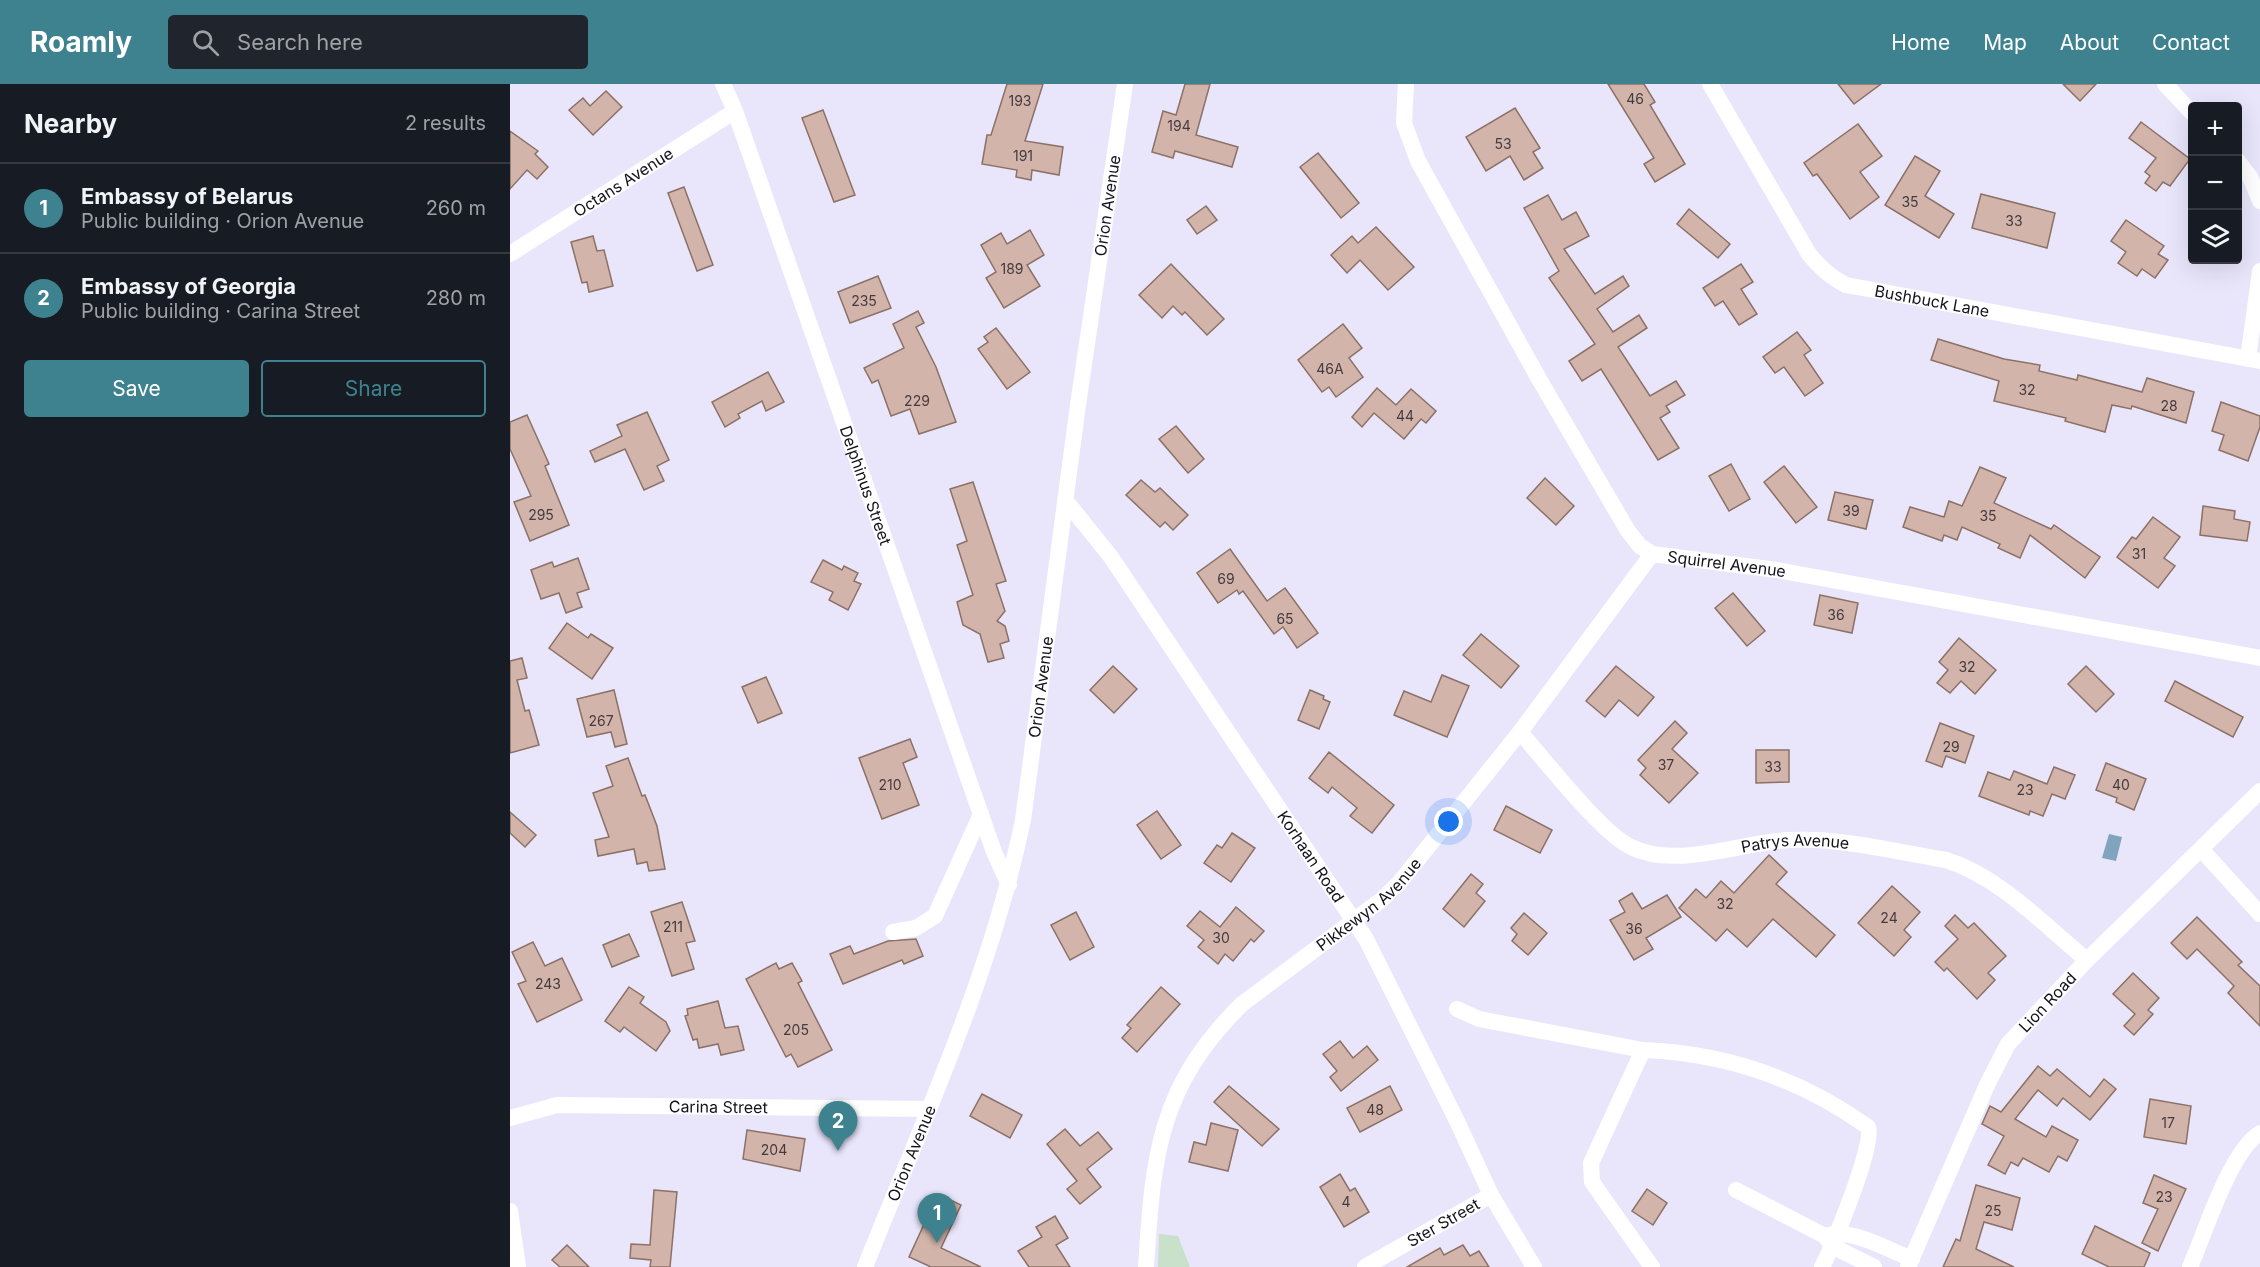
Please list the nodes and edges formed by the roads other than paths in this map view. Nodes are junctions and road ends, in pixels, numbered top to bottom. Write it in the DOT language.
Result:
graph roads {
  1 [pos="723,84"];
  2 [pos="1125,84"];
  3 [pos="1406,84"];
  4 [pos="1710,84"];
  5 [pos="2165,84"];
  6 [pos="2188,108"];
  7 [pos="735,111"];
  8 [pos="2242,166"];
  9 [pos="2260,201"];
  10 [pos="510,254"];
  11 [pos="2260,272"];
  12 [pos="2254,360"];
  13 [pos="1066,501"];
  14 [pos="1652,554"];
  15 [pos="2260,658"];
  16 [pos="1521,732"];
  17 [pos="2260,791"];
  18 [pos="981,814"];
  19 [pos="2201,849"];
  20 [pos="1010,885"];
  21 [pos="2260,914"];
  22 [pos="1354,921"];
  23 [pos="893,932"];
  24 [pos="2087,960"];
  25 [pos="1457,1009"];
  26 [pos="1642,1050"];
  27 [pos="928,1109"];
  28 [pos="510,1118"];
  29 [pos="2260,1133"];
  30 [pos="1736,1190"];
  31 [pos="1491,1195"];
  32 [pos="510,1211"];
  33 [pos="1832,1238"];
  34 [pos="1910,1263"];
  35 [pos="518,1267"];
  36 [pos="865,1267"];
  37 [pos="1146,1267"];
  38 [pos="1365,1267"];
  39 [pos="1534,1267"];
  40 [pos="1653,1267"];
  41 [pos="1822,1267"];
  42 [pos="1874,1267"];
  43 [pos="2190,1267"];
  1 -- 7 [label="street, Delphinus Street"];
  2 -- 13 [label="street, Orion Avenue"];
  3 -- 14 [label="street, Squirrel Avenue"];
  4 -- 12 [label="street, Bushbuck Lane"];
  5 -- 6 [label="street"];
  7 -- 10 [label="street, Octans Avenue"];
  7 -- 18 [label="street, Delphinus Street"];
  8 -- 9 [label="street"];
  11 -- 12 [label="street"];
  13 -- 20 [label="street, Orion Avenue"];
  13 -- 22 [label="street, Korhaan Road"];
  14 -- 15 [label="street, Squirrel Avenue"];
  14 -- 16 [label="street, Pikkewyn Avenue"];
  16 -- 22 [label="street, Pikkewyn Avenue"];
  16 -- 24 [label="street, Patrys Avenue"];
  17 -- 19 [label="street, Lion Road"];
  18 -- 20 [label="street, Delphinus Street"];
  18 -- 23 [label="street"];
  19 -- 21 [label="street"];
  19 -- 24 [label="street, Lion Road"];
  20 -- 27 [label="street, Orion Avenue"];
  22 -- 31 [label="street, Korhaan Road"];
  22 -- 37 [label="street, Pikkewyn Avenue"];
  24 -- 34 [label="street, Lion Road"];
  25 -- 26 [label="street"];
  26 -- 33 [label="street"];
  26 -- 40 [label="street"];
  27 -- 28 [label="street, Carina Street"];
  27 -- 36 [label="street, Orion Avenue"];
  29 -- 43 [label="street"];
  30 -- 33 [label="street"];
  31 -- 38 [label="street, Ster Street"];
  31 -- 39 [label="street, Korhaan Road"];
  32 -- 35 [label="street"];
  33 -- 34 [label="street"];
  33 -- 41 [label="street"];
  33 -- 42 [label="street"];
}
